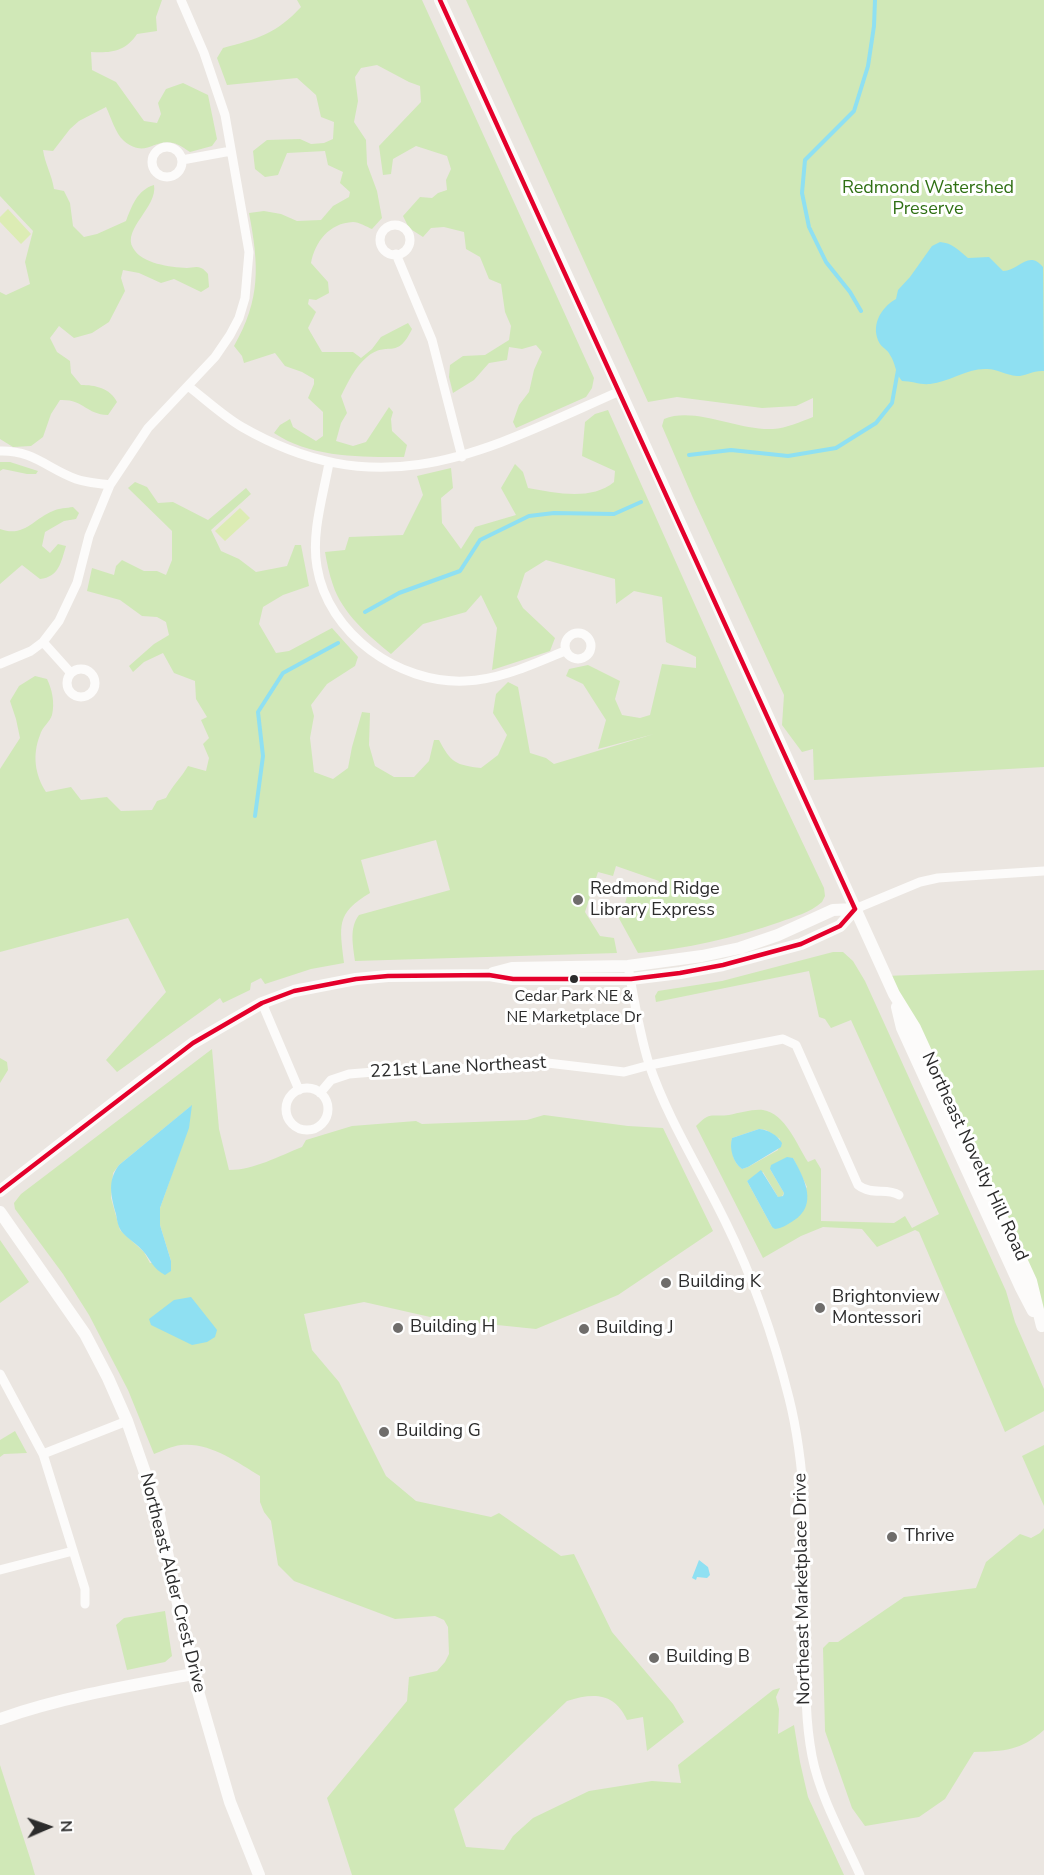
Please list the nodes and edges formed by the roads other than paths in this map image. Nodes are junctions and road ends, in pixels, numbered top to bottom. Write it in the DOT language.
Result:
graph roads {
  1 [pos="181,0"];
  2 [pos="440,0"];
  3 [pos="231,151"];
  4 [pos="182,160"];
  5 [pos="396,254"];
  6 [pos="188,386"];
  7 [pos="621,391"];
  8 [pos="0,452"];
  9 [pos="462,456"];
  10 [pos="329,463"];
  11 [pos="110,485"];
  12 [pos="43,642"];
  13 [pos="565,651"];
  14 [pos="0,664"];
  15 [pos="70,672"];
  16 [pos="1044,871"];
  17 [pos="855,909"];
  18 [pos="629,972"];
  19 [pos="262,1003"];
  20 [pos="650,1065"];
  21 [pos="299,1090"];
  22 [pos="320,1093"];
  23 [pos="0,1191"];
  24 [pos="899,1195"];
  25 [pos="0,1212"];
  26 [pos="1043,1328"];
  27 [pos="0,1374"];
  28 [pos="127,1421"];
  29 [pos="43,1454"];
  30 [pos="73,1551"];
  31 [pos="0,1570"];
  32 [pos="85,1604"];
  33 [pos="193,1674"];
  34 [pos="0,1719"];
  35 [pos="259,1875"];
  36 [pos="860,1875"];
  1 -- 3 [label="street"];
  2 -- 7 [label="street, Northeast Novelty Hill Road"];
  3 -- 4 [label="street"];
  3 -- 6 [label="street"];
  5 -- 9 [label="street"];
  6 -- 10 [label="street"];
  6 -- 11 [label="street"];
  7 -- 9 [label="street"];
  7 -- 17 [label="street, Northeast Novelty Hill Road"];
  8 -- 11 [label="street"];
  9 -- 10 [label="street"];
  10 -- 13 [label="street"];
  11 -- 12 [label="street"];
  12 -- 14 [label="street"];
  12 -- 15 [label="street"];
  16 -- 17 [label="street"];
  17 -- 18 [label="street"];
  17 -- 18 [label="street"];
  17 -- 26 [label="street, Northeast Novelty Hill Road"];
  18 -- 19 [label="street"];
  18 -- 20 [label="street, Northeast Marketplace Drive"];
  19 -- 21 [label="street"];
  19 -- 23 [label="street"];
  20 -- 22 [label="street, 221st Lane Northeast"];
  20 -- 24 [label="street, 221st Lane Northeast"];
  20 -- 36 [label="street, Northeast Marketplace Drive"];
  21 -- 22 [label="street"];
  21 -- 22 [label="street"];
  25 -- 28 [label="street, Northeast Alder Crest Drive"];
  27 -- 29 [label="street"];
  28 -- 29 [label="street"];
  28 -- 33 [label="street, Northeast Alder Crest Drive"];
  29 -- 30 [label="street"];
  30 -- 31 [label="street"];
  30 -- 32 [label="street"];
  33 -- 34 [label="street"];
  33 -- 35 [label="street, Northeast Alder Crest Drive"];
}
